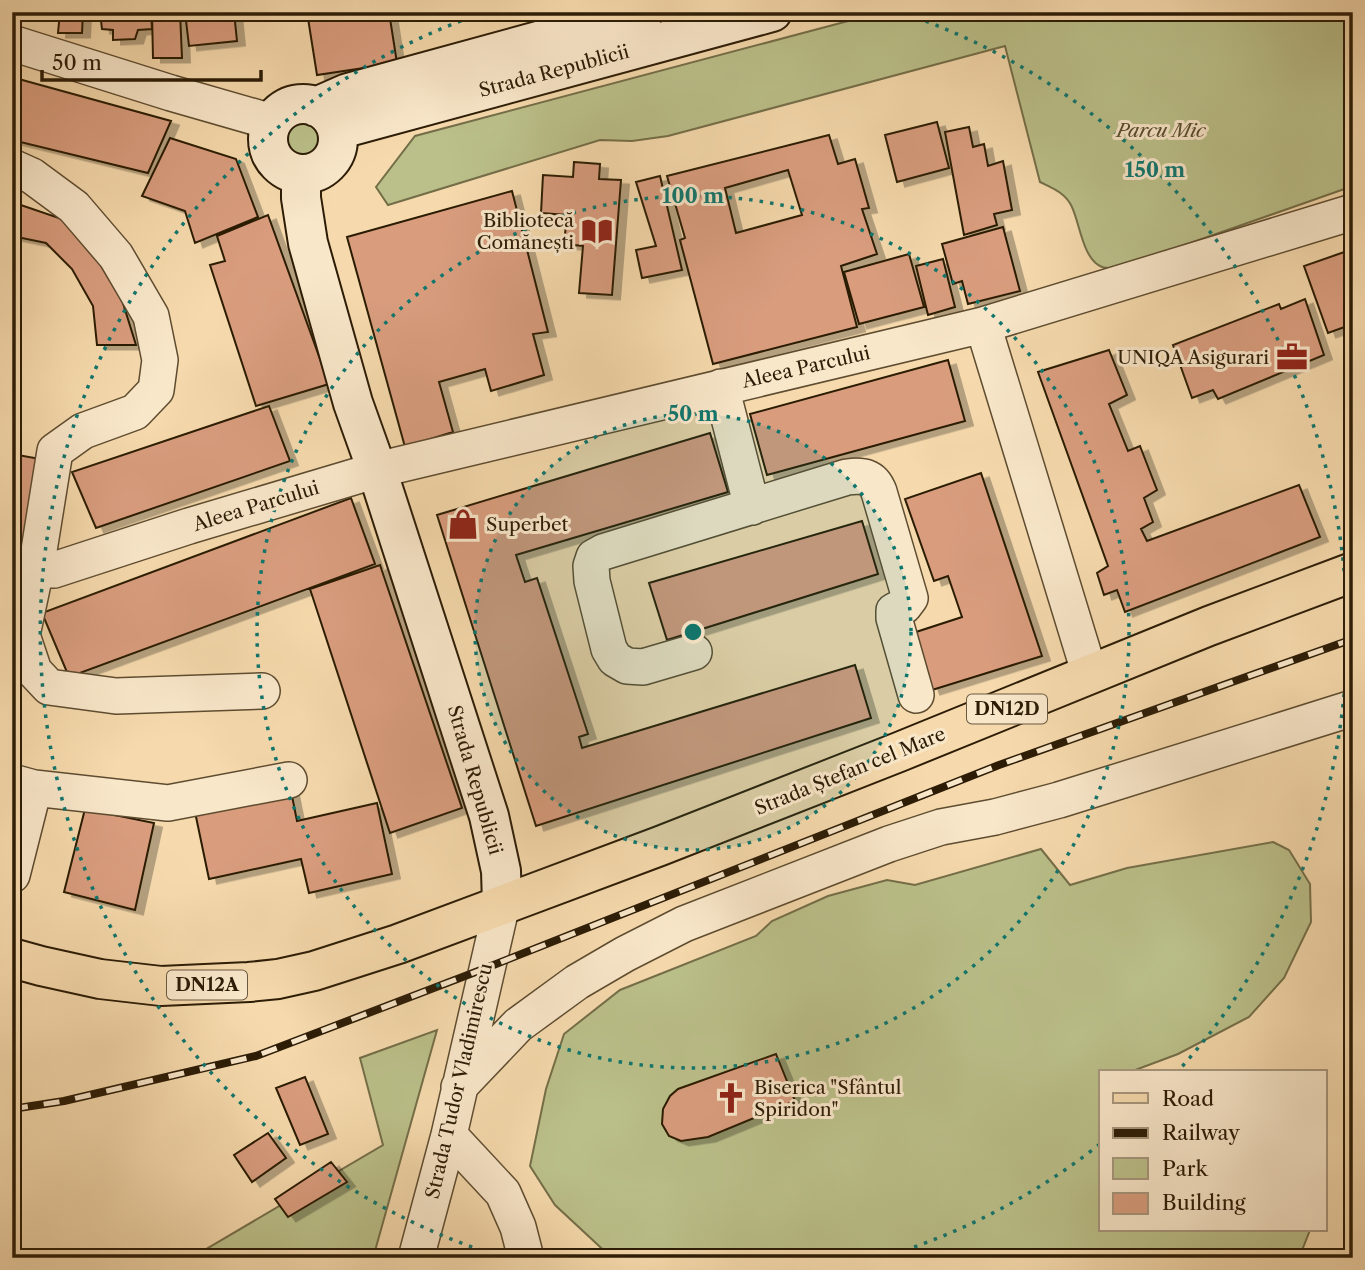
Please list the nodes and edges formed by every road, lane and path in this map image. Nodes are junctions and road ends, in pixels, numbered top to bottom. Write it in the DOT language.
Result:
graph roads {
  1 [pos="644,12"];
  2 [pos="772,12"];
  3 [pos="12,43"];
  4 [pos="326,118"];
  5 [pos="272,122"];
  6 [pos="12,167"];
  7 [pos="301,174"];
  8 [pos="1353,212"];
  9 [pos="983,326"];
  10 [pos="721,387"];
  11 [pos="377,470"];
  12 [pos="752,507"];
  13 [pos="24,568"];
  14 [pos="1353,572"];
  15 [pos="694,652"];
  16 [pos="1090,675"];
  17 [pos="262,691"];
  18 [pos="916,695"];
  19 [pos="1353,708"];
  20 [pos="289,780"];
  21 [pos="23,785"];
  22 [pos="12,875"];
  23 [pos="502,904"];
  24 [pos="12,958"];
  25 [pos="459,1087"];
  26 [pos="449,1135"];
  27 [pos="416,1258"];
  28 [pos="526,1258"];
  1 -- 4 [label="street, Strada Republicii"];
  2 -- 4 [label="street, Strada Republicii"];
  3 -- 5 [label="street"];
  4 -- 5 [label="street"];
  4 -- 7 [label="street"];
  5 -- 7 [label="street"];
  6 -- 13 [label="street"];
  7 -- 11 [label="street, Strada Republicii"];
  8 -- 9 [label="street, Aleea Parcului"];
  9 -- 10 [label="street, Aleea Parcului"];
  9 -- 16 [label="street"];
  10 -- 11 [label="street, Aleea Parcului"];
  10 -- 12 [label="street"];
  11 -- 13 [label="street, Aleea Parcului"];
  11 -- 23 [label="street, Strada Republicii"];
  12 -- 15 [label="street"];
  12 -- 18 [label="street"];
  13 -- 17 [label="street"];
  14 -- 16 [label="main road, Strada Ștefan cel Mare / DN12D"];
  16 -- 23 [label="main road, Strada Ștefan cel Mare / DN12D"];
  19 -- 25 [label="street"];
  20 -- 21 [label="street"];
  21 -- 22 [label="street"];
  23 -- 24 [label="main road, DN12A"];
  23 -- 25 [label="street, Strada Tudor Vladimirescu"];
  25 -- 26 [label="street, Strada Tudor Vladimirescu"];
  26 -- 27 [label="street, Strada Tudor Vladimirescu"];
  26 -- 28 [label="street"];
}
